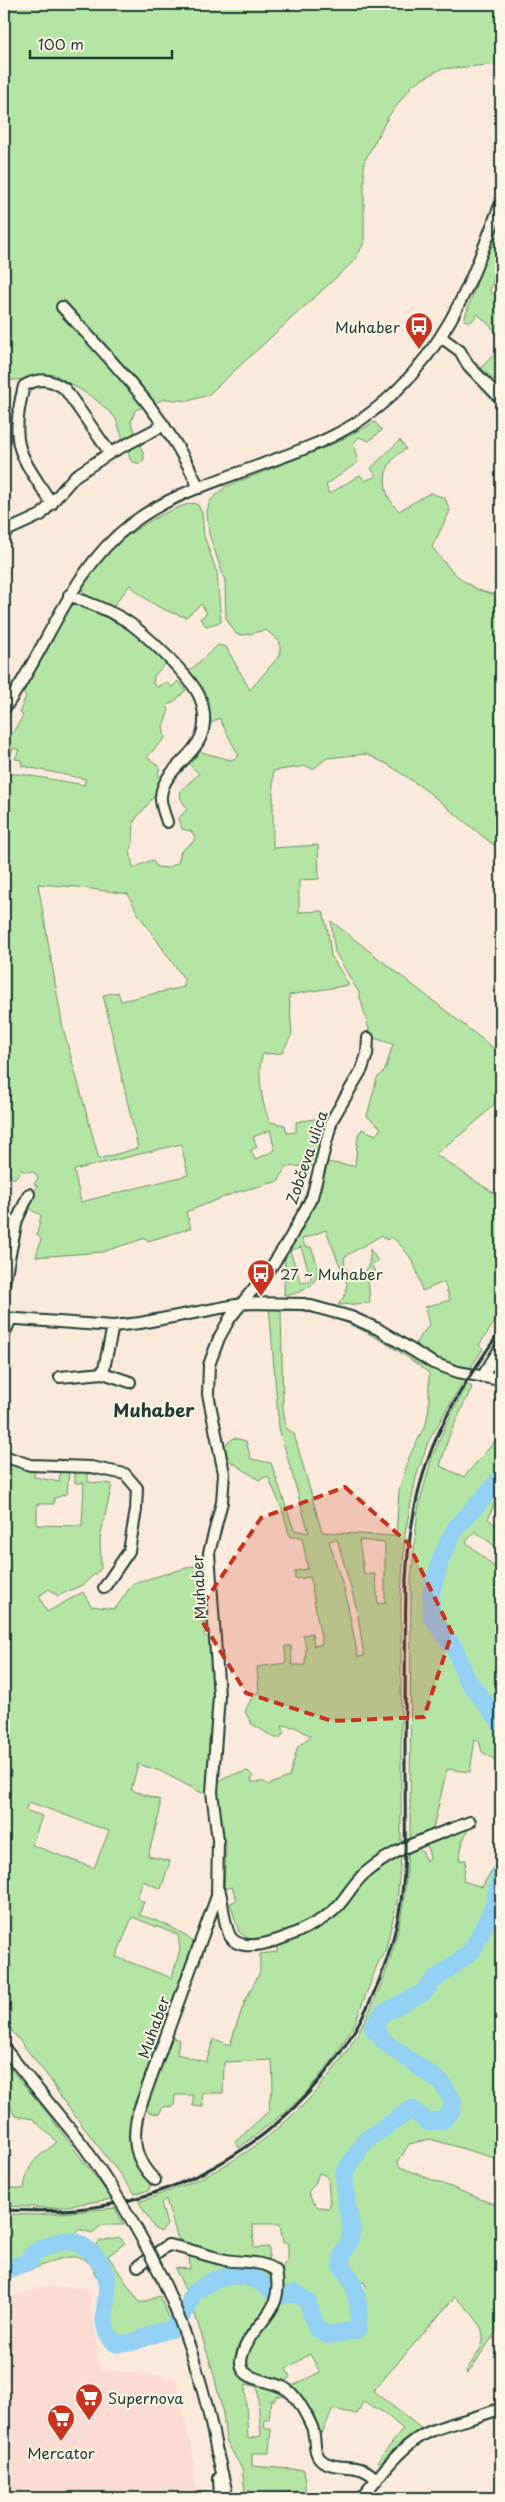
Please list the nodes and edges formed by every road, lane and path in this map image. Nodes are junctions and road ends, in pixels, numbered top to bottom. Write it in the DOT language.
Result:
graph roads {
  1 [pos="501,203"];
  2 [pos="62,307"];
  3 [pos="441,337"];
  4 [pos="501,400"];
  5 [pos="164,425"];
  6 [pos="110,453"];
  7 [pos="199,488"];
  8 [pos="52,504"];
  9 [pos="4,532"];
  10 [pos="69,595"];
  11 [pos="4,709"];
  12 [pos="167,822"];
  13 [pos="368,1038"];
  14 [pos="29,1194"];
  15 [pos="4,1283"];
  16 [pos="242,1304"];
  17 [pos="7,1318"];
  18 [pos="114,1326"];
  19 [pos="4,1334"];
  20 [pos="501,1347"];
  21 [pos="103,1373"];
  22 [pos="60,1377"];
  23 [pos="482,1377"];
  24 [pos="501,1380"];
  25 [pos="130,1382"];
  26 [pos="4,1456"];
  27 [pos="104,1588"];
  28 [pos="470,1822"];
  29 [pos="218,1881"];
  30 [pos="4,2048"];
  31 [pos="155,2180"];
  32 [pos="138,2266"];
  33 [pos="501,2408"];
  34 [pos="217,2452"];
  35 [pos="376,2480"];
  36 [pos="220,2498"];
  37 [pos="228,2498"];
  38 [pos="361,2498"];
  1 -- 3 [label="street"];
  2 -- 5 [label="street"];
  3 -- 4 [label="street"];
  3 -- 7 [label="street"];
  5 -- 6 [label="street"];
  5 -- 7 [label="street"];
  6 -- 8 [label="street"];
  6 -- 8 [label="street"];
  7 -- 10 [label="street"];
  8 -- 9 [label="street"];
  10 -- 11 [label="street"];
  10 -- 12 [label="street"];
  13 -- 16 [label="street, Zobčeva ulica"];
  14 -- 15 [label="street"];
  16 -- 18 [label="street"];
  16 -- 23 [label="street"];
  16 -- 29 [label="street, Muhaber"];
  17 -- 18 [label="street"];
  17 -- 19 [label="street"];
  18 -- 21 [label="street"];
  20 -- 23 [label="street"];
  21 -- 22 [label="street"];
  21 -- 25 [label="street"];
  23 -- 24 [label="street"];
  26 -- 27 [label="street"];
  28 -- 29 [label="street, Muhaber"];
  29 -- 31 [label="street, Muhaber"];
  30 -- 34 [label="street, bridge"];
  32 -- 35 [label="street"];
  33 -- 35 [label="street"];
  34 -- 36 [label="street"];
  34 -- 37 [label="street"];
  35 -- 38 [label="street"];
}
